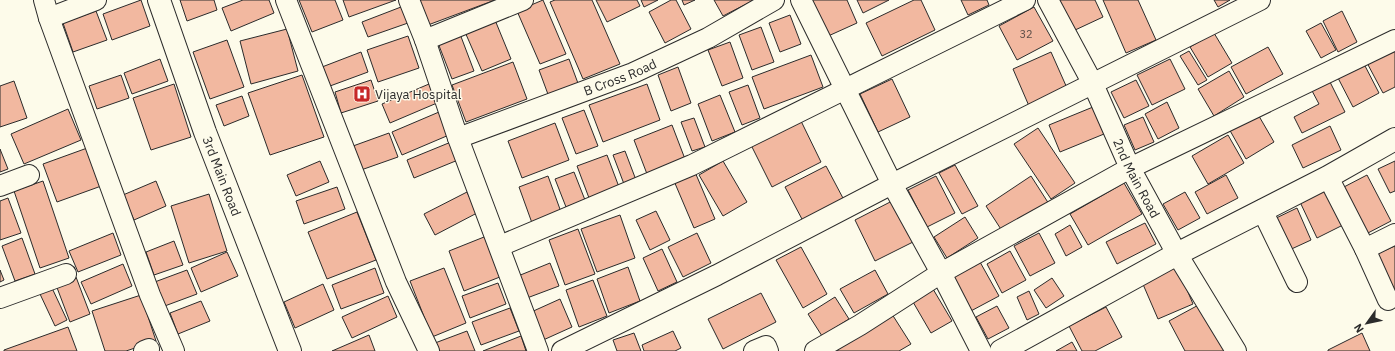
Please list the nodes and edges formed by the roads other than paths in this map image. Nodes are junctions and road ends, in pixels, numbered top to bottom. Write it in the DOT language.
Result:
graph roads {
  1 [pos="96,0"];
  2 [pos="159,0"];
  3 [pos="286,0"];
  4 [pos="408,0"];
  5 [pos="523,0"];
  6 [pos="774,0"];
  7 [pos="801,0"];
  8 [pos="1025,0"];
  9 [pos="1048,0"];
  10 [pos="1260,0"];
  11 [pos="47,9"];
  12 [pos="425,40"];
  13 [pos="1395,40"];
  14 [pos="1094,84"];
  15 [pos="846,90"];
  16 [pos="458,138"];
  17 [pos="1395,139"];
  18 [pos="1130,168"];
  19 [pos="29,175"];
  20 [pos="1328,177"];
  21 [pos="892,184"];
  22 [pos="0,186"];
  23 [pos="1262,210"];
  24 [pos="1395,234"];
  25 [pos="500,246"];
  26 [pos="1365,249"];
  27 [pos="1177,254"];
  28 [pos="941,273"];
  29 [pos="66,274"];
  30 [pos="1297,282"];
  31 [pos="0,298"];
  32 [pos="1388,300"];
  33 [pos="174,351"];
  34 [pos="290,351"];
  35 [pos="429,351"];
  36 [pos="538,351"];
  37 [pos="562,351"];
  38 [pos="754,351"];
  39 [pos="768,351"];
  40 [pos="815,351"];
  41 [pos="981,351"];
  42 [pos="1001,351"];
  43 [pos="1236,351"];
  1 -- 11 [label="street"];
  2 -- 34 [label="street, 3rd Main Road"];
  3 -- 35 [label="street"];
  4 -- 12 [label="street"];
  5 -- 12 [label="street"];
  6 -- 16 [label="street, B Cross Road"];
  7 -- 15 [label="street"];
  8 -- 15 [label="street"];
  9 -- 14 [label="street, 2nd Main Road"];
  10 -- 14 [label="street"];
  11 -- 33 [label="street"];
  12 -- 16 [label="street"];
  13 -- 18 [label="street"];
  14 -- 18 [label="street, 2nd Main Road"];
  14 -- 21 [label="street"];
  15 -- 21 [label="street"];
  15 -- 25 [label="street"];
  16 -- 25 [label="street"];
  17 -- 20 [label="street"];
  18 -- 27 [label="street, 2nd Main Road"];
  18 -- 28 [label="street"];
  19 -- 22 [label="street"];
  20 -- 23 [label="street"];
  20 -- 26 [label="street"];
  21 -- 28 [label="street"];
  21 -- 37 [label="street"];
  23 -- 27 [label="street"];
  23 -- 30 [label="street"];
  24 -- 26 [label="street"];
  25 -- 36 [label="street"];
  26 -- 32 [label="street"];
  27 -- 42 [label="street"];
  27 -- 43 [label="street, 2nd Main Road"];
  28 -- 40 [label="street"];
  28 -- 41 [label="street"];
  29 -- 31 [label="street"];
  38 -- 39 [label="street"];
}
